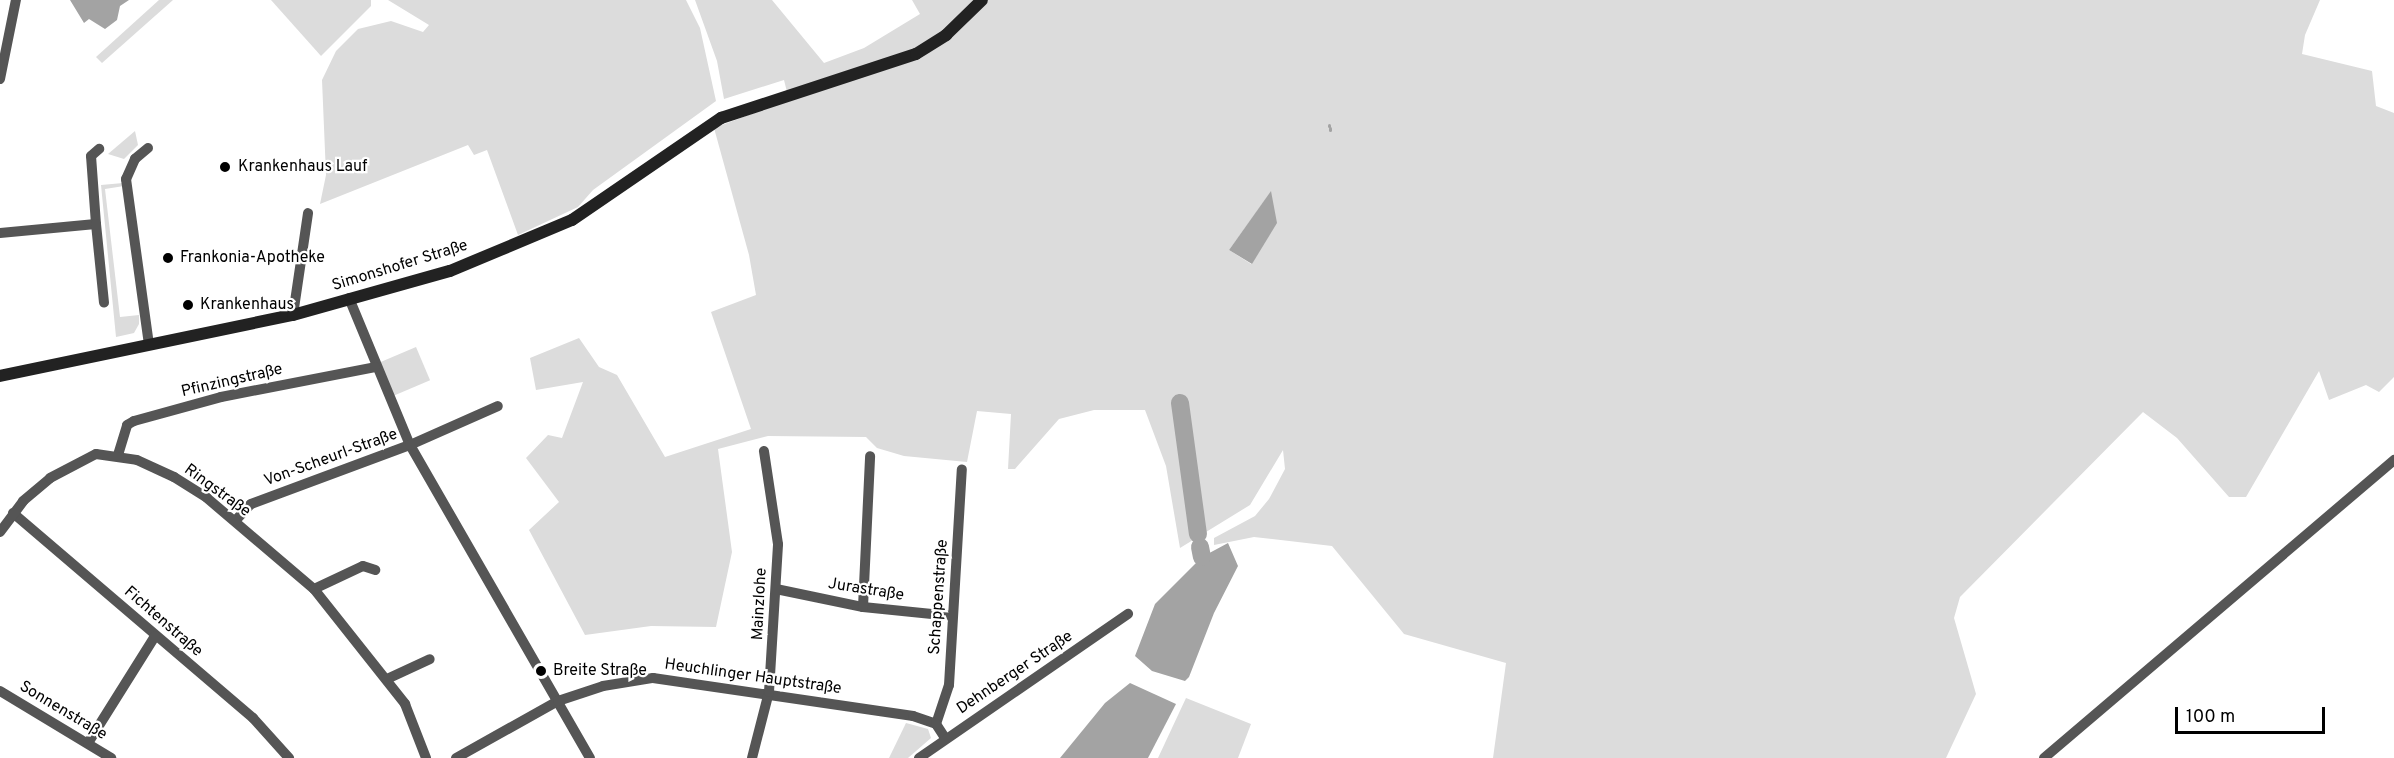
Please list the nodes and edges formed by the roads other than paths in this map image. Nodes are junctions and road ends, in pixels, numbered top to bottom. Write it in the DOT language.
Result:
graph roads {
  1 [pos="16,0"];
  2 [pos="982,0"];
  3 [pos="0,79"];
  4 [pos="148,148"];
  5 [pos="99,149"];
  6 [pos="308,213"];
  7 [pos="96,224"];
  8 [pos="0,233"];
  9 [pos="349,298"];
  10 [pos="104,303"];
  11 [pos="293,315"];
  12 [pos="148,344"];
  13 [pos="375,367"];
  14 [pos="0,376"];
  15 [pos="498,406"];
  16 [pos="410,445"];
  17 [pos="764,451"];
  18 [pos="118,454"];
  19 [pos="870,456"];
  20 [pos="2394,460"];
  21 [pos="962,469"];
  22 [pos="13,513"];
  23 [pos="235,521"];
  24 [pos="0,532"];
  25 [pos="375,570"];
  26 [pos="314,589"];
  27 [pos="776,589"];
  28 [pos="863,607"];
  29 [pos="1128,614"];
  30 [pos="952,616"];
  31 [pos="155,636"];
  32 [pos="430,659"];
  33 [pos="387,679"];
  34 [pos="0,691"];
  35 [pos="769,692"];
  36 [pos="558,701"];
  37 [pos="936,724"];
  38 [pos="945,738"];
  39 [pos="88,743"];
  40 [pos="111,758"];
  41 [pos="289,758"];
  42 [pos="426,758"];
  43 [pos="456,758"];
  44 [pos="590,758"];
  45 [pos="752,758"];
  46 [pos="919,758"];
  47 [pos="2043,758"];
  1 -- 3 [label="street"];
  2 -- 9 [label="street, Simonshofer Straße"];
  4 -- 12 [label="street"];
  5 -- 7 [label="street"];
  6 -- 11 [label="street"];
  7 -- 8 [label="street"];
  7 -- 10 [label="street"];
  9 -- 11 [label="street, Simonshofer Straße"];
  9 -- 13 [label="street"];
  11 -- 12 [label="street, Simonshofer Straße"];
  12 -- 14 [label="street, Simonshofer Straße"];
  13 -- 16 [label="street"];
  13 -- 18 [label="street, Pfinzingstraße"];
  15 -- 16 [label="street, Von-Scheurl-Straße"];
  16 -- 23 [label="street, Von-Scheurl-Straße"];
  16 -- 36 [label="street"];
  17 -- 27 [label="street, Mainzlohe"];
  18 -- 22 [label="street, Ringstraße"];
  18 -- 23 [label="street, Ringstraße"];
  19 -- 28 [label="street"];
  20 -- 47 [label="street"];
  21 -- 30 [label="street, Schappenstraße"];
  22 -- 24 [label="street, Ringstraße"];
  22 -- 31 [label="street, Fichtenstraße"];
  23 -- 26 [label="street, Ringstraße"];
  25 -- 26 [label="street"];
  26 -- 33 [label="street, Ringstraße"];
  27 -- 28 [label="street, Jurastraße"];
  27 -- 35 [label="street, Mainzlohe"];
  28 -- 30 [label="street, Jurastraße"];
  29 -- 38 [label="street, Dehnberger Straße"];
  30 -- 37 [label="street, Schappenstraße"];
  31 -- 39 [label="street"];
  31 -- 41 [label="street, Fichtenstraße"];
  32 -- 33 [label="street"];
  33 -- 42 [label="street, Ringstraße"];
  34 -- 39 [label="street, Sonnenstraße"];
  35 -- 36 [label="street, Heuchlinger Hauptstraße"];
  35 -- 37 [label="street, Heuchlinger Hauptstraße"];
  35 -- 45 [label="street, Mainzlohe"];
  36 -- 43 [label="street, Heuchlinger Hauptstraße"];
  36 -- 44 [label="street"];
  37 -- 38 [label="street"];
  38 -- 46 [label="street, Dehnberger Straße"];
  39 -- 40 [label="street, Sonnenstraße"];
}
